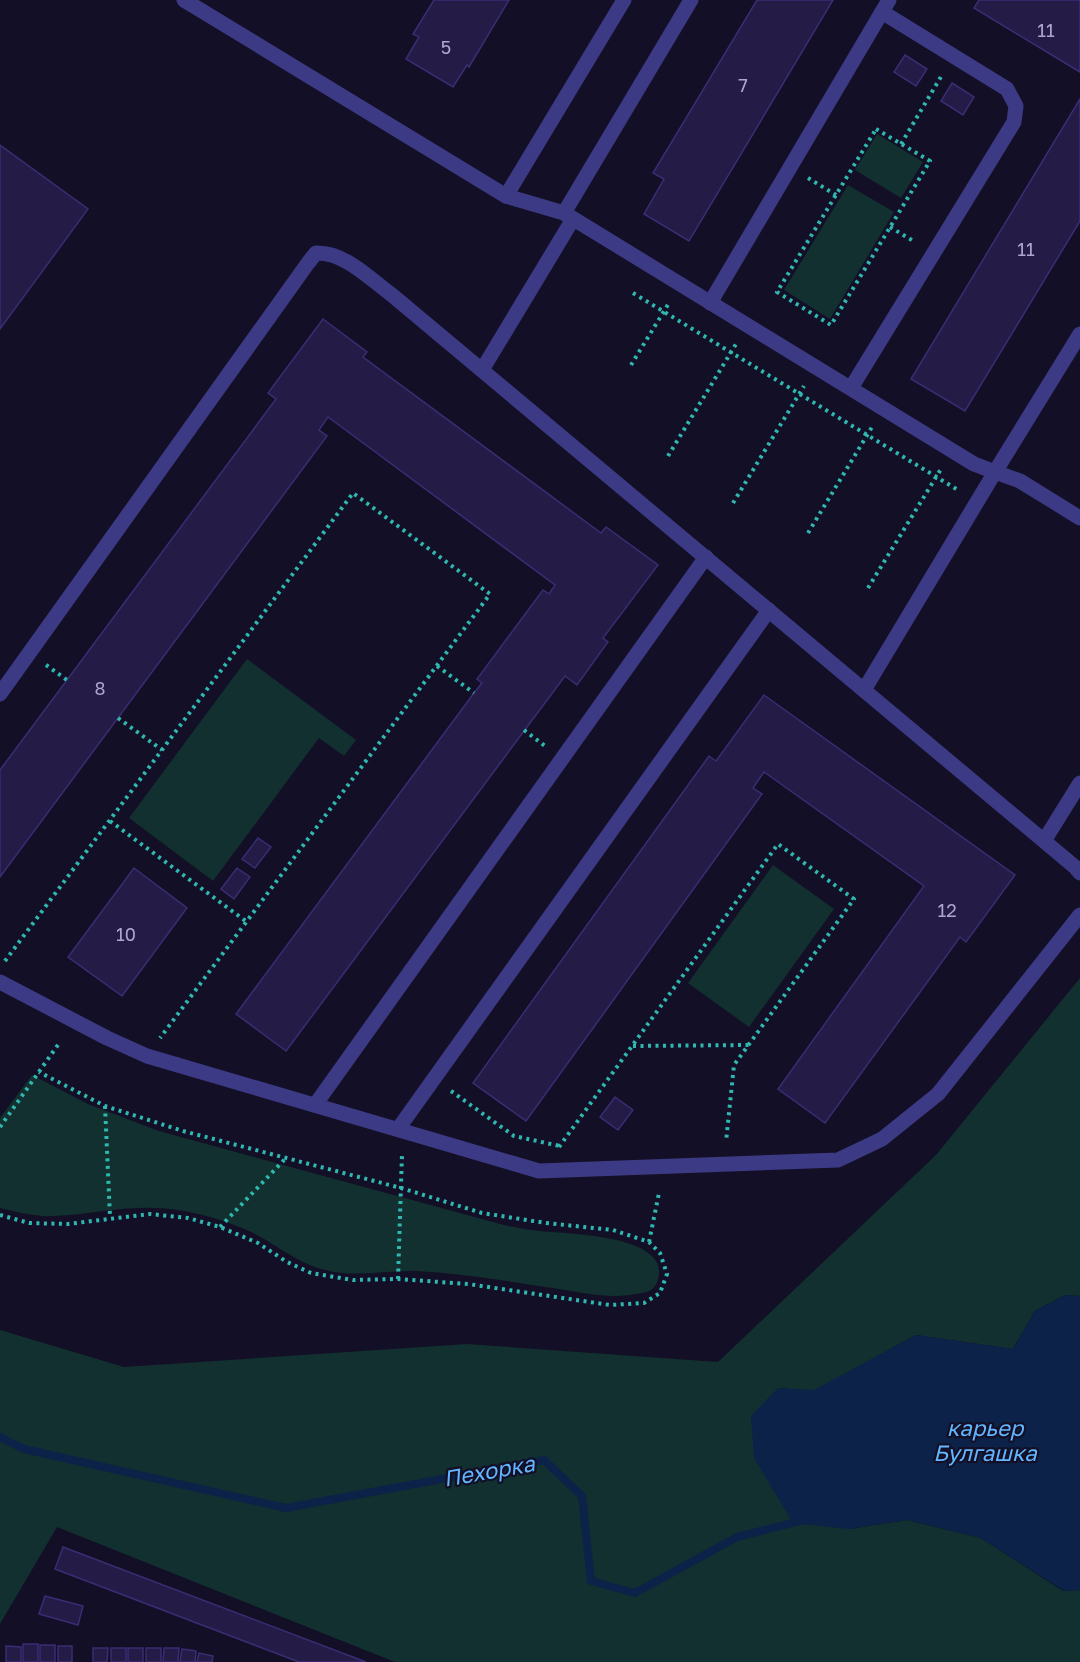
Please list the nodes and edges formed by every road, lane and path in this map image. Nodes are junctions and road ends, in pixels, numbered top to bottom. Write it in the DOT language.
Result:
graph roads {
  1 [pos="184,0"];
  2 [pos="624,0"];
  3 [pos="691,0"];
  4 [pos="886,6"];
  5 [pos="954,57"];
  6 [pos="901,144"];
  7 [pos="790,167"];
  8 [pos="836,195"];
  9 [pos="506,196"];
  10 [pos="568,216"];
  11 [pos="890,227"];
  12 [pos="933,254"];
  13 [pos="680,285"];
  14 [pos="633,293"];
  15 [pos="710,303"];
  16 [pos="664,311"];
  17 [pos="748,326"];
  18 [pos="1080,334"];
  19 [pos="731,352"];
  20 [pos="631,365"];
  21 [pos="816,367"];
  22 [pos="482,370"];
  23 [pos="851,388"];
  24 [pos="800,394"];
  25 [pos="884,409"];
  26 [pos="868,435"];
  27 [pos="952,450"];
  28 [pos="668,456"];
  29 [pos="995,472"];
  30 [pos="936,477"];
  31 [pos="977,502"];
  32 [pos="733,503"];
  33 [pos="1080,518"];
  34 [pos="808,533"];
  35 [pos="706,557"];
  36 [pos="868,588"];
  37 [pos="769,610"];
  38 [pos="437,666"];
  39 [pos="864,690"];
  40 [pos="474,693"];
  41 [pos="0,694"];
  42 [pos="118,718"];
  43 [pos="162,750"];
  44 [pos="1080,783"];
  45 [pos="110,820"];
  46 [pos="1044,841"];
  47 [pos="1080,873"];
  48 [pos="1080,915"];
  49 [pos="247,922"];
  50 [pos="0,968"];
  51 [pos="0,982"];
  52 [pos="60,1042"];
  53 [pos="749,1045"];
  54 [pos="632,1046"];
  55 [pos="147,1056"];
  56 [pos="39,1072"];
  57 [pos="434,1079"];
  58 [pos="315,1105"];
  59 [pos="105,1106"];
  60 [pos="0,1127"];
  61 [pos="398,1129"];
  62 [pos="560,1146"];
  63 [pos="402,1153"];
  64 [pos="286,1158"];
  65 [pos="724,1164"];
  66 [pos="543,1170"];
  67 [pos="401,1188"];
  68 [pos="658,1193"];
  69 [pos="0,1215"];
  70 [pos="110,1218"];
  71 [pos="220,1227"];
  72 [pos="649,1242"];
  73 [pos="398,1279"];
  1 -- 9 [label="lane"];
  2 -- 9 [label="lane"];
  3 -- 10 [label="lane"];
  4 -- 5 [label="lane"];
  4 -- 7 [label="lane"];
  5 -- 6 [label="path"];
  5 -- 12 [label="lane"];
  6 -- 8 [label="path"];
  6 -- 11 [label="path"];
  7 -- 8 [label="path"];
  7 -- 15 [label="lane"];
  8 -- 11 [label="path"];
  9 -- 10 [label="lane"];
  10 -- 13 [label="lane"];
  10 -- 22 [label="lane"];
  11 -- 12 [label="path"];
  12 -- 23 [label="lane"];
  13 -- 15 [label="lane"];
  13 -- 16 [label="path"];
  14 -- 16 [label="path"];
  15 -- 17 [label="lane"];
  16 -- 19 [label="path"];
  16 -- 20 [label="path"];
  17 -- 19 [label="path"];
  17 -- 21 [label="lane"];
  18 -- 29 [label="lane"];
  19 -- 24 [label="path"];
  19 -- 28 [label="path"];
  21 -- 23 [label="lane"];
  21 -- 24 [label="path"];
  22 -- 35 [label="lane"];
  22 -- 41 [label="lane"];
  23 -- 25 [label="lane"];
  24 -- 26 [label="path"];
  24 -- 32 [label="path"];
  25 -- 26 [label="path"];
  25 -- 27 [label="lane"];
  26 -- 30 [label="path"];
  26 -- 34 [label="path"];
  27 -- 29 [label="lane"];
  27 -- 30 [label="path"];
  29 -- 31 [label="lane"];
  29 -- 33 [label="lane"];
  30 -- 31 [label="path"];
  30 -- 36 [label="path"];
  31 -- 39 [label="lane"];
  35 -- 37 [label="lane"];
  35 -- 58 [label="lane"];
  37 -- 39 [label="lane"];
  37 -- 57 [label="lane"];
  38 -- 40 [label="path"];
  38 -- 43 [label="path"];
  38 -- 49 [label="path"];
  39 -- 46 [label="lane"];
  42 -- 43 [label="path"];
  43 -- 45 [label="path"];
  44 -- 46 [label="lane"];
  45 -- 49 [label="path"];
  45 -- 50 [label="path"];
  46 -- 47 [label="lane"];
  48 -- 65 [label="lane"];
  49 -- 55 [label="path"];
  51 -- 55 [label="lane"];
  52 -- 56 [label="path"];
  53 -- 54 [label="path"];
  53 -- 54 [label="path"];
  53 -- 65 [label="path"];
  54 -- 62 [label="path"];
  55 -- 58 [label="lane"];
  56 -- 59 [label="path"];
  56 -- 60 [label="path"];
  57 -- 61 [label="lane"];
  57 -- 62 [label="path"];
  58 -- 61 [label="lane"];
  59 -- 64 [label="path"];
  59 -- 70 [label="path"];
  61 -- 66 [label="lane"];
  62 -- 66 [label="path"];
  63 -- 67 [label="path"];
  64 -- 67 [label="path"];
  64 -- 71 [label="path"];
  65 -- 66 [label="lane"];
  67 -- 72 [label="path"];
  67 -- 73 [label="path"];
  68 -- 72 [label="path"];
  69 -- 70 [label="path"];
  70 -- 71 [label="path"];
  71 -- 73 [label="path"];
  72 -- 73 [label="path"];
}
